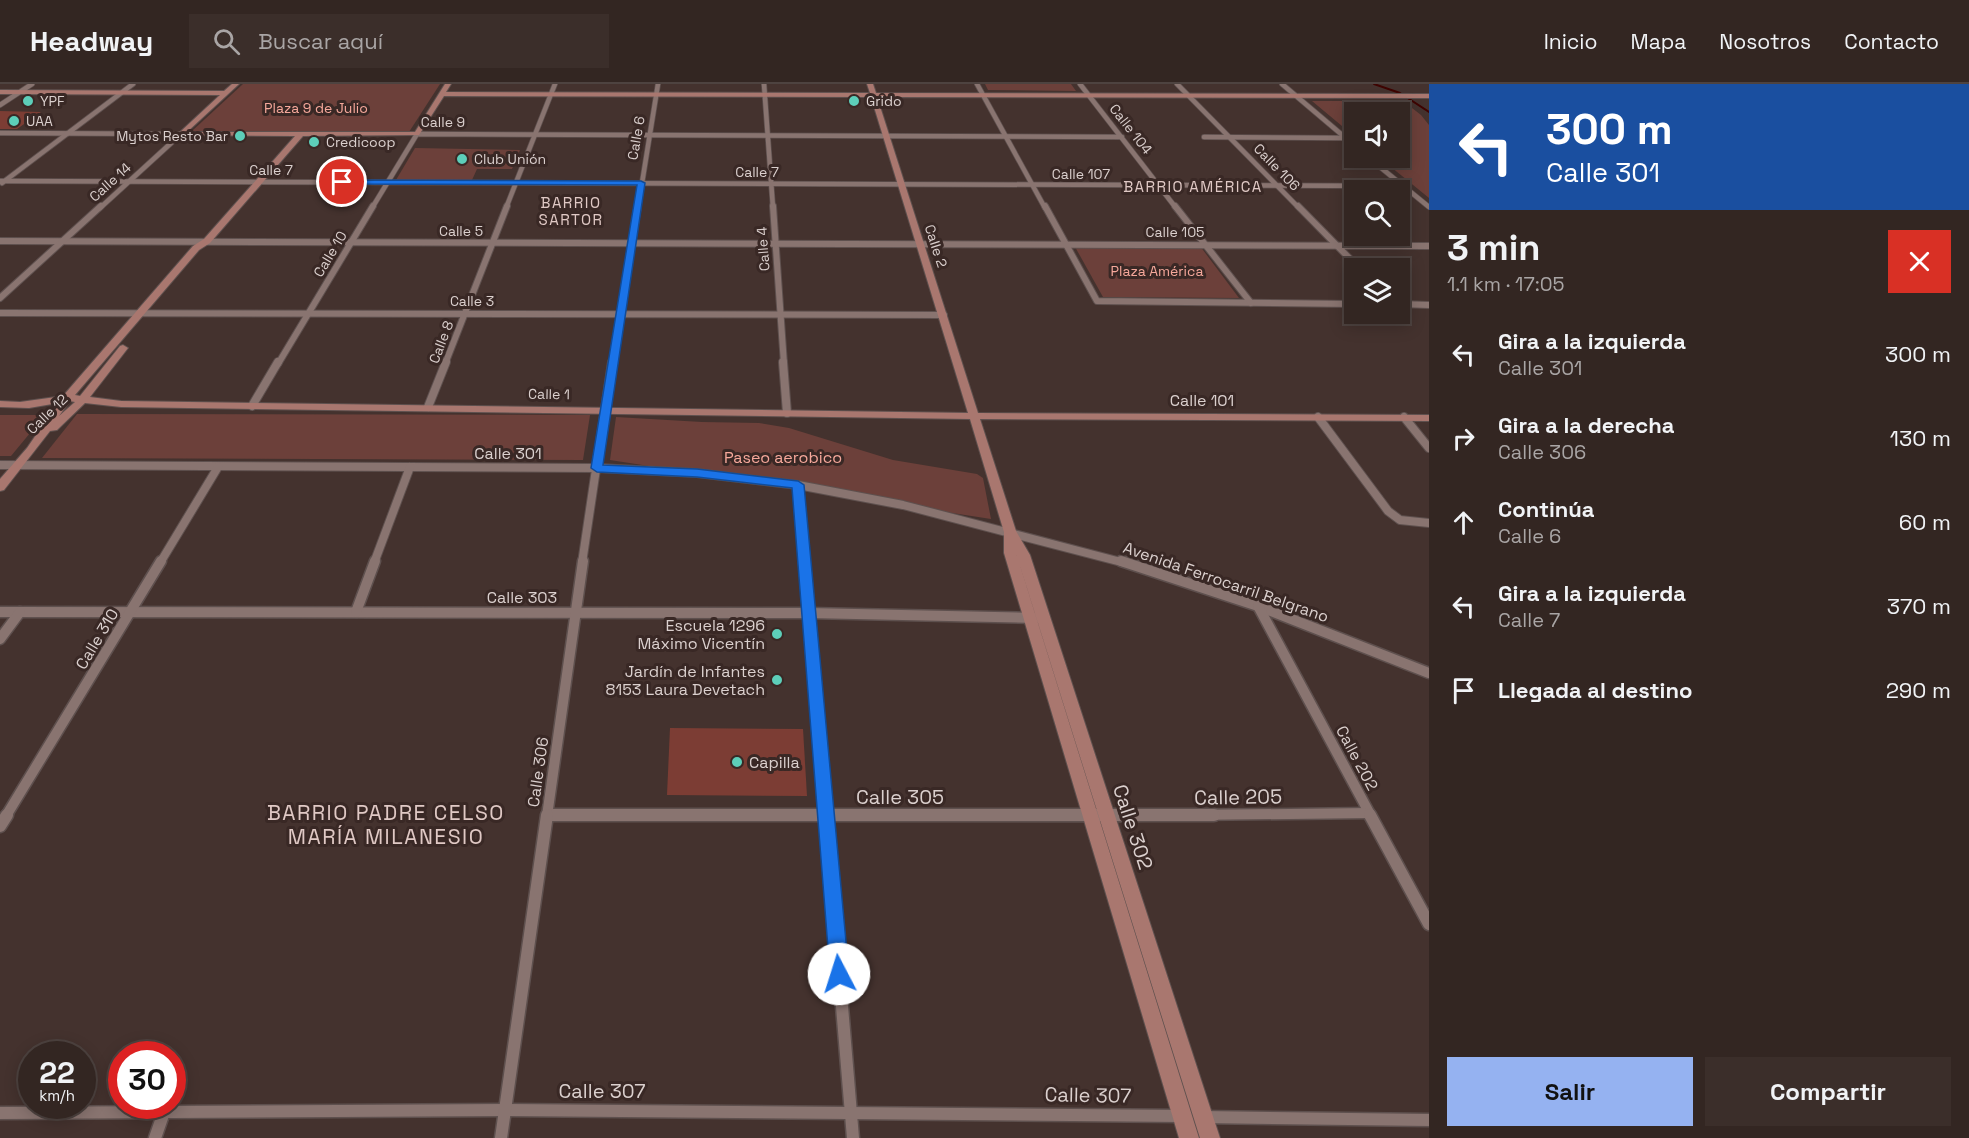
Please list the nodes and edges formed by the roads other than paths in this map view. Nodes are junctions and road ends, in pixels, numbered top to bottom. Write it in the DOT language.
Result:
graph roads {
  1 [pos="32,84"];
  2 [pos="133,84"];
  3 [pos="236,84"];
  4 [pos="448,84"];
  5 [pos="555,84"];
  6 [pos="658,84"];
  7 [pos="764,84"];
  8 [pos="870,84"];
  9 [pos="977,84"];
  10 [pos="1080,84"];
  11 [pos="1177,84"];
  12 [pos="1282,84"];
  13 [pos="0,92"];
  14 [pos="20,92"];
  15 [pos="121,93"];
  16 [pos="226,93"];
  17 [pos="442,94"];
  18 [pos="551,94"];
  19 [pos="656,94"];
  20 [pos="765,95"];
  21 [pos="874,95"];
  22 [pos="984,95"];
  23 [pos="1089,96"];
  24 [pos="1189,96"];
  25 [pos="1297,96"];
  26 [pos="1429,96"];
  27 [pos="0,105"];
  28 [pos="0,133"];
  29 [pos="68,133"];
  30 [pos="181,134"];
  31 [pos="301,134"];
  32 [pos="417,134"];
  33 [pos="535,134"];
  34 [pos="649,135"];
  35 [pos="768,135"];
  36 [pos="886,135"];
  37 [pos="1006,136"];
  38 [pos="1344,136"];
  39 [pos="1122,137"];
  40 [pos="1204,137"];
  41 [pos="1231,137"];
  42 [pos="1344,138"];
  43 [pos="1382,168"];
  44 [pos="1396,180"];
  45 [pos="1,182"];
  46 [pos="128,182"];
  47 [pos="259,182"];
  48 [pos="387,183"];
  49 [pos="515,183"];
  50 [pos="641,183"];
  51 [pos="770,184"];
  52 [pos="902,184"];
  53 [pos="1034,186"];
  54 [pos="1160,186"];
  55 [pos="1278,186"];
  56 [pos="1344,186"];
  57 [pos="1410,191"];
  58 [pos="1429,207"];
  59 [pos="0,241"];
  60 [pos="63,241"];
  61 [pos="207,241"];
  62 [pos="351,242"];
  63 [pos="493,243"];
  64 [pos="631,243"];
  65 [pos="775,243"];
  66 [pos="921,243"];
  67 [pos="1066,244"];
  68 [pos="1206,244"];
  69 [pos="1337,246"];
  70 [pos="1429,246"];
  71 [pos="1349,258"];
  72 [pos="0,298"];
  73 [pos="1251,303"];
  74 [pos="1344,304"];
  75 [pos="1410,304"];
  76 [pos="1429,304"];
  77 [pos="0,312"];
  78 [pos="141,313"];
  79 [pos="152,313"];
  80 [pos="308,313"];
  81 [pos="465,313"];
  82 [pos="620,313"];
  83 [pos="780,314"];
  84 [pos="944,315"];
  85 [pos="63,403"];
  86 [pos="79,403"];
  87 [pos="0,404"];
  88 [pos="252,406"];
  89 [pos="428,407"];
  90 [pos="605,410"];
  91 [pos="787,413"];
  92 [pos="976,416"];
  93 [pos="1318,417"];
  94 [pos="1404,417"];
  95 [pos="1429,418"];
  96 [pos="1429,448"];
  97 [pos="32,450"];
  98 [pos="0,465"];
  99 [pos="18,465"];
  100 [pos="218,467"];
  101 [pos="410,467"];
  102 [pos="597,468"];
  103 [pos="798,485"];
  104 [pos="0,487"];
  105 [pos="1429,523"];
  106 [pos="1010,531"];
  107 [pos="1258,606"];
  108 [pos="132,611"];
  109 [pos="0,612"];
  110 [pos="20,612"];
  111 [pos="356,612"];
  112 [pos="577,613"];
  113 [pos="809,613"];
  114 [pos="1037,618"];
  115 [pos="0,639"];
  116 [pos="1429,673"];
  117 [pos="5,811"];
  118 [pos="1369,813"];
  119 [pos="825,814"];
  120 [pos="548,815"];
  121 [pos="1099,816"];
  122 [pos="0,826"];
  123 [pos="1429,924"];
  124 [pos="505,1110"];
  125 [pos="108,1112"];
  126 [pos="186,1112"];
  127 [pos="851,1112"];
  128 [pos="0,1113"];
  129 [pos="1182,1116"];
  130 [pos="1203,1117"];
  131 [pos="161,1119"];
  132 [pos="1429,1120"];
  133 [pos="154,1138"];
  134 [pos="501,1138"];
  135 [pos="853,1138"];
  136 [pos="1189,1138"];
  137 [pos="1210,1138"];
  1 -- 14 [label="street"];
  2 -- 15 [label="street"];
  3 -- 16 [label="street, Calle 14"];
  4 -- 17 [label="street, Calle 10"];
  5 -- 18 [label="street, Calle 8"];
  6 -- 19 [label="street, Calle 6"];
  7 -- 20 [label="street, Calle 4"];
  8 -- 21 [label="street, Calle 2"];
  9 -- 22 [label="street"];
  10 -- 23 [label="street, Calle 104"];
  11 -- 24 [label="street, Calle 106"];
  12 -- 25 [label="street"];
  13 -- 14 [label="street"];
  14 -- 15 [label="street"];
  14 -- 27 [label="street"];
  15 -- 16 [label="street"];
  15 -- 29 [label="street"];
  16 -- 30 [label="street, Calle 14"];
  17 -- 18 [label="street"];
  17 -- 32 [label="street, Calle 10"];
  18 -- 19 [label="street"];
  18 -- 33 [label="street, Calle 8"];
  19 -- 20 [label="street"];
  19 -- 34 [label="street, Calle 6"];
  20 -- 21 [label="street"];
  20 -- 35 [label="street, Calle 4"];
  21 -- 22 [label="street"];
  21 -- 36 [label="street, Calle 2"];
  22 -- 23 [label="street"];
  22 -- 37 [label="street"];
  23 -- 24 [label="street"];
  23 -- 39 [label="street, Calle 104"];
  24 -- 25 [label="street"];
  24 -- 41 [label="street, Calle 106"];
  25 -- 26 [label="street"];
  25 -- 38 [label="street"];
  28 -- 29 [label="street, Calle 9"];
  29 -- 30 [label="street, Calle 9"];
  29 -- 45 [label="street"];
  30 -- 31 [label="street, Calle 9"];
  30 -- 46 [label="street, Calle 14"];
  31 -- 32 [label="street, Calle 9"];
  31 -- 47 [label="street, Calle 12"];
  32 -- 33 [label="street, Calle 9"];
  32 -- 48 [label="street, Calle 10"];
  33 -- 34 [label="street, Calle 9"];
  33 -- 49 [label="street, Calle 8"];
  34 -- 35 [label="street, Calle 9"];
  34 -- 50 [label="street, Calle 6"];
  35 -- 36 [label="street, Calle 9"];
  35 -- 51 [label="street, Calle 4"];
  36 -- 37 [label="street, Calle 9"];
  36 -- 52 [label="street, Calle 2"];
  37 -- 39 [label="street, Calle 9"];
  37 -- 53 [label="street"];
  39 -- 54 [label="street, Calle 104"];
  40 -- 41 [label="street"];
  41 -- 42 [label="street"];
  41 -- 55 [label="street, Calle 106"];
  43 -- 44 [label="street"];
  45 -- 46 [label="street, Calle 7"];
  46 -- 47 [label="street, Calle 7"];
  46 -- 60 [label="street, Calle 14"];
  47 -- 48 [label="street, Calle 7"];
  47 -- 61 [label="street, Calle 12"];
  48 -- 49 [label="street, Calle 7"];
  48 -- 62 [label="street, Calle 10"];
  49 -- 50 [label="street, Calle 7"];
  49 -- 63 [label="street, Calle 8"];
  50 -- 51 [label="street, Calle 7"];
  50 -- 64 [label="street, Calle 6"];
  51 -- 52 [label="street, Calle 7"];
  51 -- 65 [label="street, Calle 4"];
  52 -- 53 [label="street, Calle 107"];
  52 -- 66 [label="street, Calle 2"];
  53 -- 54 [label="street, Calle 107"];
  53 -- 67 [label="street"];
  54 -- 55 [label="street, Calle 107"];
  54 -- 68 [label="street, Calle 104"];
  55 -- 56 [label="street, Calle 107"];
  55 -- 69 [label="street, Calle 106"];
  57 -- 58 [label="street"];
  59 -- 60 [label="street, Calle 5"];
  60 -- 61 [label="street, Calle 5"];
  60 -- 72 [label="street, Calle 14"];
  61 -- 62 [label="street, Calle 5"];
  61 -- 78 [label="street, Calle 12"];
  61 -- 79 [label="street, Calle 12"];
  62 -- 63 [label="street, Calle 5"];
  62 -- 80 [label="street, Calle 10"];
  63 -- 64 [label="street, Calle 5"];
  63 -- 81 [label="street, Calle 8"];
  64 -- 65 [label="street, Calle 5"];
  64 -- 82 [label="street, Calle 6"];
  65 -- 66 [label="street, Calle 5"];
  65 -- 83 [label="street, Calle 4"];
  66 -- 67 [label="street, Calle 105"];
  66 -- 84 [label="street, Calle 2"];
  67 -- 68 [label="street, Calle 105"];
  67 -- 73 [label="street"];
  68 -- 69 [label="street, Calle 105"];
  68 -- 73 [label="street, Calle 104"];
  69 -- 70 [label="street, Calle 105"];
  69 -- 71 [label="street, Calle 106"];
  73 -- 74 [label="street"];
  75 -- 76 [label="street"];
  77 -- 78 [label="street, Calle 3"];
  78 -- 79 [label="street, Calle 3"];
  78 -- 85 [label="street, Calle 12"];
  79 -- 80 [label="street, Calle 3"];
  79 -- 86 [label="street, Calle 12"];
  80 -- 81 [label="street, Calle 3"];
  80 -- 88 [label="street, Calle 10"];
  81 -- 82 [label="street, Calle 3"];
  81 -- 89 [label="street, Calle 8"];
  82 -- 83 [label="street, Calle 3"];
  82 -- 90 [label="street, Calle 6"];
  83 -- 84 [label="street, Calle 3"];
  83 -- 91 [label="street, Calle 4"];
  84 -- 92 [label="street, Calle 2"];
  85 -- 86 [label="street, Calle 1"];
  85 -- 87 [label="street, Calle 1"];
  85 -- 97 [label="street, Calle 12"];
  86 -- 88 [label="street, Calle 1"];
  86 -- 97 [label="street, Calle 12"];
  88 -- 89 [label="street, Calle 1"];
  89 -- 90 [label="street, Calle 1"];
  90 -- 91 [label="street, Calle 1"];
  90 -- 102 [label="street, Calle 306"];
  91 -- 92 [label="street, Calle 1"];
  92 -- 93 [label="street, Calle 101"];
  92 -- 106 [label="street, Calle 302"];
  93 -- 94 [label="street, Calle 101"];
  93 -- 105 [label="street"];
  94 -- 95 [label="street, Calle 101"];
  94 -- 96 [label="street"];
  97 -- 99 [label="street"];
  98 -- 99 [label="street, Calle 301"];
  99 -- 100 [label="street, Calle 301"];
  99 -- 104 [label="street"];
  100 -- 101 [label="street, Calle 301"];
  100 -- 108 [label="street, Calle 310"];
  101 -- 102 [label="street, Calle 301"];
  101 -- 111 [label="street"];
  102 -- 103 [label="street, Calle 301"];
  102 -- 112 [label="street, Calle 306"];
  103 -- 106 [label="street, Calle 301"];
  103 -- 113 [label="street"];
  106 -- 107 [label="street, Avenida Ferrocarril Belgrano"];
  106 -- 114 [label="street, Calle 302"];
  107 -- 116 [label="street, Avenida Ferrocarril Belgrano"];
  107 -- 118 [label="street, Calle 202"];
  108 -- 110 [label="street, Calle 303"];
  108 -- 111 [label="street, Calle 303"];
  108 -- 117 [label="street, Calle 310"];
  109 -- 110 [label="street, Calle 303"];
  110 -- 115 [label="street"];
  111 -- 112 [label="street, Calle 303"];
  112 -- 113 [label="street, Calle 303"];
  112 -- 120 [label="street, Calle 306"];
  113 -- 114 [label="street, Calle 303"];
  113 -- 119 [label="street"];
  114 -- 121 [label="street, Calle 302"];
  117 -- 122 [label="street, Calle 310"];
  118 -- 121 [label="street, Calle 205"];
  118 -- 123 [label="street, Calle 202"];
  119 -- 120 [label="street, Calle 305"];
  119 -- 121 [label="street, Calle 305"];
  119 -- 127 [label="street"];
  120 -- 124 [label="street, Calle 306"];
  121 -- 129 [label="street, Calle 302"];
  121 -- 130 [label="street, Calle 302"];
  124 -- 126 [label="street, Calle 307"];
  124 -- 127 [label="street, Calle 307"];
  124 -- 134 [label="street, Calle 306"];
  125 -- 128 [label="street, Calle 307"];
  127 -- 129 [label="street, Calle 307"];
  127 -- 135 [label="street"];
  129 -- 130 [label="street, Calle 307"];
  129 -- 136 [label="street, Calle 302"];
  130 -- 132 [label="street, Calle 307"];
  130 -- 137 [label="street, Calle 302"];
  131 -- 133 [label="street"];
}
